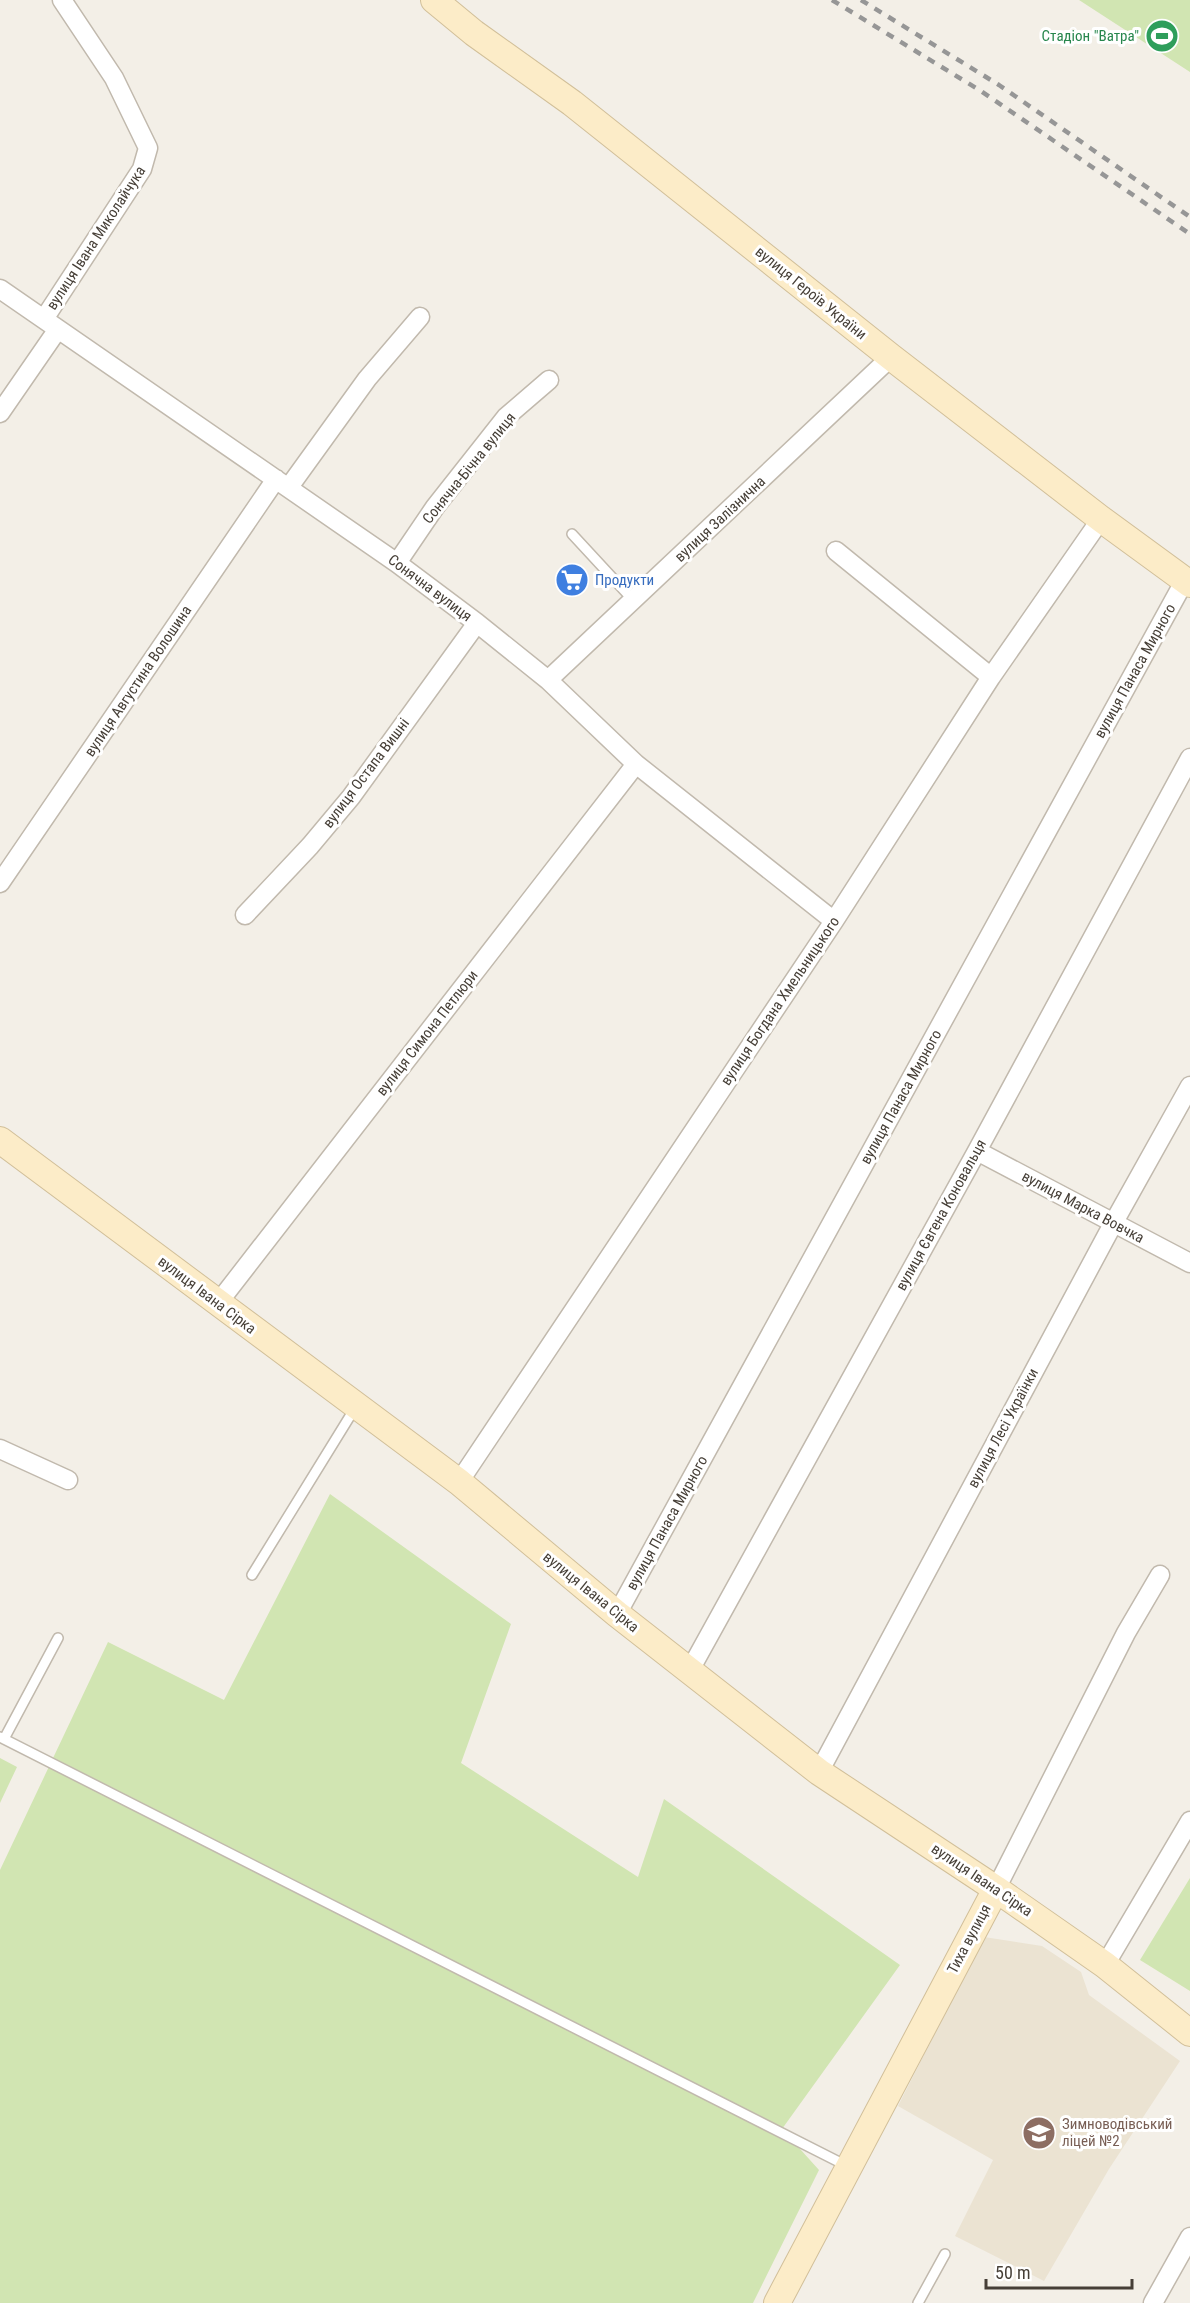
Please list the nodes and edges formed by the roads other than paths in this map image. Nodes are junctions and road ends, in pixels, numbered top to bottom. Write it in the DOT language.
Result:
graph roads {
  1 [pos="62,0"];
  2 [pos="434,0"];
  3 [pos="0,289"];
  4 [pos="420,317"];
  5 [pos="51,324"];
  6 [pos="891,357"];
  7 [pos="549,380"];
  8 [pos="0,413"];
  9 [pos="283,483"];
  10 [pos="1101,519"];
  11 [pos="572,534"];
  12 [pos="836,551"];
  13 [pos="397,563"];
  14 [pos="1188,582"];
  15 [pos="633,600"];
  16 [pos="477,623"];
  17 [pos="991,677"];
  18 [pos="548,680"];
  19 [pos="1190,758"];
  20 [pos="636,764"];
  21 [pos="0,883"];
  22 [pos="245,915"];
  23 [pos="834,921"];
  24 [pos="1190,1086"];
  25 [pos="0,1140"];
  26 [pos="976,1151"];
  27 [pos="1114,1222"];
  28 [pos="1190,1263"];
  29 [pos="218,1303"];
  30 [pos="356,1406"];
  31 [pos="0,1449"];
  32 [pos="68,1480"];
  33 [pos="459,1482"];
  34 [pos="252,1575"];
  35 [pos="1160,1575"];
  36 [pos="617,1614"];
  37 [pos="58,1638"];
  38 [pos="690,1670"];
  39 [pos="2,1738"];
  40 [pos="819,1772"];
  41 [pos="1190,1821"];
  42 [pos="996,1889"];
  43 [pos="1105,1965"];
  44 [pos="1190,2033"];
  45 [pos="849,2167"];
  46 [pos="1190,2236"];
  47 [pos="945,2254"];
  48 [pos="777,2303"];
  49 [pos="918,2303"];
  50 [pos="1153,2303"];
  1 -- 5 [label="street, вулиця Івана Миколайчука"];
  2 -- 6 [label="street, вулиця Героїв України"];
  3 -- 5 [label="street, Сонячна вулиця"];
  4 -- 9 [label="street"];
  5 -- 8 [label="street, вулиця Івана Миколайчука"];
  5 -- 9 [label="street, Сонячна вулиця"];
  6 -- 10 [label="street, вулиця Героїв України"];
  6 -- 15 [label="street, вулиця Залізнична"];
  7 -- 13 [label="street, Сонячна-Бічна вулиця"];
  9 -- 13 [label="street, Сонячна вулиця"];
  9 -- 21 [label="street, вулиця Августина Волошина"];
  10 -- 14 [label="street, вулиця Героїв України"];
  10 -- 17 [label="street, вулиця Богдана Хмельницького"];
  11 -- 15 [label="lane"];
  12 -- 17 [label="street"];
  13 -- 16 [label="street, Сонячна вулиця"];
  14 -- 36 [label="street, вулиця Панаса Мирного"];
  15 -- 18 [label="street, вулиця Залізнична"];
  16 -- 18 [label="street, Сонячна вулиця"];
  16 -- 22 [label="street, вулиця Остапа Вишні"];
  17 -- 23 [label="street, вулиця Богдана Хмельницького"];
  18 -- 20 [label="street, Сонячна вулиця"];
  19 -- 26 [label="street, вулиця Євгена Коновальця"];
  20 -- 23 [label="street, Сонячна вулиця"];
  20 -- 29 [label="street, вулиця Симона Петлюри"];
  23 -- 33 [label="street, вулиця Богдана Хмельницького"];
  24 -- 27 [label="street, вулиця Лесі Українки"];
  25 -- 29 [label="street, вулиця Івана Сірка"];
  26 -- 27 [label="street, вулиця Марка Вовчка"];
  26 -- 38 [label="street, вулиця Євгена Коновальця"];
  27 -- 28 [label="street, вулиця Марка Вовчка"];
  27 -- 40 [label="street, вулиця Лесі Українки"];
  29 -- 30 [label="street, вулиця Івана Сірка"];
  30 -- 33 [label="street, вулиця Івана Сірка"];
  30 -- 34 [label="lane"];
  31 -- 32 [label="street"];
  33 -- 36 [label="street, вулиця Івана Сірка"];
  35 -- 42 [label="street, Тиха вулиця"];
  36 -- 38 [label="street, вулиця Івана Сірка"];
  37 -- 39 [label="lane"];
  38 -- 40 [label="street, вулиця Івана Сірка"];
  39 -- 45 [label="lane"];
  40 -- 42 [label="street, вулиця Івана Сірка"];
  41 -- 43 [label="street"];
  42 -- 43 [label="street, вулиця Івана Сірка"];
  42 -- 45 [label="street, Тиха вулиця"];
  43 -- 44 [label="street, вулиця Івана Сірка"];
  45 -- 48 [label="street, Тиха вулиця"];
  46 -- 50 [label="street"];
  47 -- 49 [label="lane"];
}
